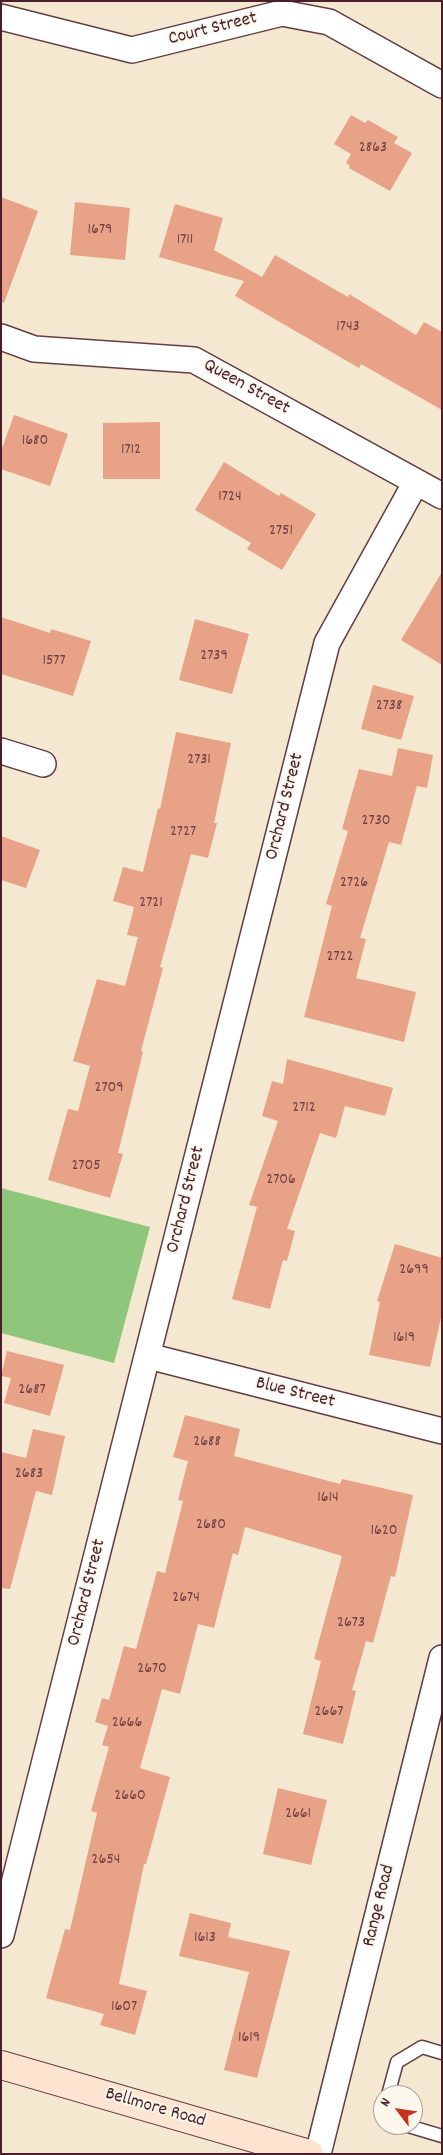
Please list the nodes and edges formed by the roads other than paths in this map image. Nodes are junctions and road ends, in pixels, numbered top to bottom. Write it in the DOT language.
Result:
graph roads {
  1 [pos="1,17"];
  2 [pos="442,85"];
  3 [pos="1,337"];
  4 [pos="416,482"];
  5 [pos="442,496"];
  6 [pos="1,751"];
  7 [pos="43,764"];
  8 [pos="148,1356"];
  9 [pos="442,1431"];
  10 [pos="442,1658"];
  11 [pos="1,1935"];
  12 [pos="442,2053"];
  13 [pos="1,2065"];
  14 [pos="391,2085"];
  15 [pos="423,2130"];
  16 [pos="442,2136"];
  17 [pos="309,2154"];
  18 [pos="318,2154"];
  1 -- 2 [label="street, Court Street"];
  3 -- 4 [label="street, Queen Street"];
  4 -- 5 [label="street, Queen Street"];
  4 -- 8 [label="street, Orchard Street"];
  6 -- 7 [label="street"];
  8 -- 9 [label="street, Blue Street"];
  8 -- 11 [label="street, Orchard Street"];
  10 -- 18 [label="street, Range Road"];
  12 -- 14 [label="lane"];
  13 -- 17 [label="main road, Bellmore Road"];
  15 -- 16 [label="lane"];
}
